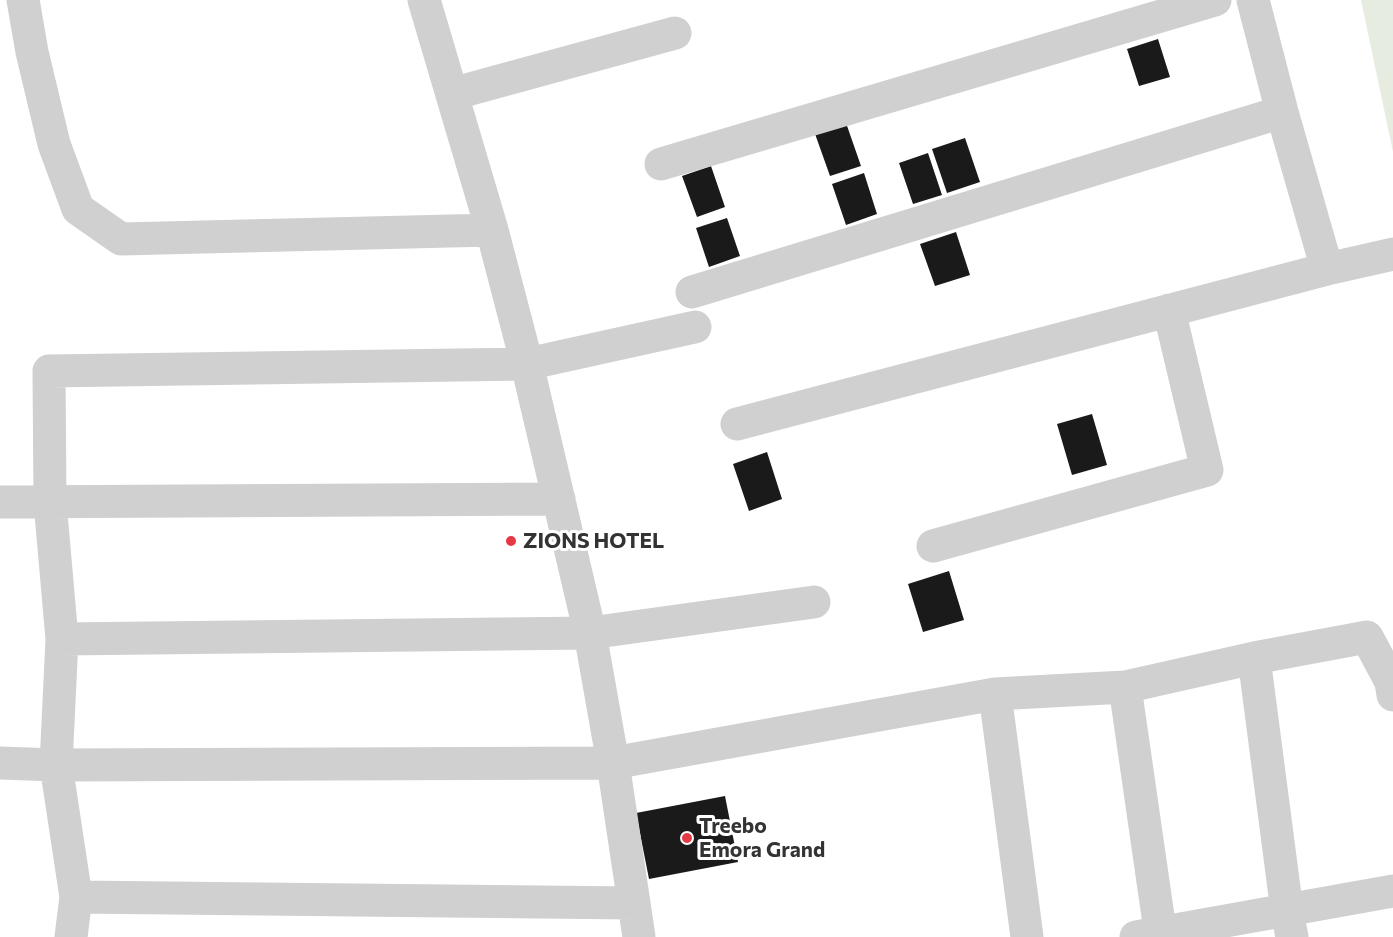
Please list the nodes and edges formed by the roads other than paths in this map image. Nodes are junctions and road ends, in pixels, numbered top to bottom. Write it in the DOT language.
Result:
graph roads {
  1 [pos="23,0"];
  2 [pos="424,0"];
  3 [pos="1215,0"];
  4 [pos="1253,0"];
  5 [pos="675,33"];
  6 [pos="452,94"];
  7 [pos="1282,112"];
  8 [pos="661,164"];
  9 [pos="492,230"];
  10 [pos="1393,254"];
  11 [pos="1327,269"];
  12 [pos="692,292"];
  13 [pos="1169,310"];
  14 [pos="695,327"];
  15 [pos="527,364"];
  16 [pos="736,424"];
  17 [pos="559,499"];
  18 [pos="0,502"];
  19 [pos="50,502"];
  20 [pos="933,546"];
  21 [pos="814,602"];
  22 [pos="590,633"];
  23 [pos="62,639"];
  24 [pos="1254,658"];
  25 [pos="1125,687"];
  26 [pos="995,694"];
  27 [pos="1393,695"];
  28 [pos="0,763"];
  29 [pos="613,763"];
  30 [pos="56,765"];
  31 [pos="1393,891"];
  32 [pos="76,897"];
  33 [pos="634,903"];
  34 [pos="1290,924"];
  35 [pos="1153,936"];
  36 [pos="71,937"];
  37 [pos="639,937"];
  38 [pos="1027,937"];
  1 -- 9 [label="street"];
  2 -- 6 [label="street"];
  3 -- 8 [label="street"];
  4 -- 7 [label="street"];
  5 -- 6 [label="street"];
  6 -- 9 [label="street"];
  7 -- 11 [label="street"];
  7 -- 12 [label="street"];
  9 -- 15 [label="street"];
  10 -- 11 [label="street"];
  11 -- 13 [label="street"];
  13 -- 16 [label="street"];
  13 -- 20 [label="street"];
  14 -- 15 [label="street"];
  15 -- 17 [label="street"];
  15 -- 19 [label="street"];
  17 -- 19 [label="street"];
  17 -- 22 [label="street"];
  18 -- 19 [label="street"];
  19 -- 23 [label="street"];
  21 -- 22 [label="street"];
  22 -- 23 [label="street"];
  22 -- 29 [label="street"];
  23 -- 30 [label="street"];
  24 -- 25 [label="street"];
  24 -- 27 [label="street"];
  24 -- 34 [label="street"];
  25 -- 26 [label="street"];
  25 -- 35 [label="street"];
  26 -- 29 [label="street"];
  26 -- 38 [label="street"];
  28 -- 30 [label="street"];
  29 -- 30 [label="street"];
  29 -- 33 [label="street"];
  30 -- 32 [label="street"];
  31 -- 34 [label="street"];
  32 -- 33 [label="street"];
  32 -- 36 [label="street"];
  33 -- 37 [label="street"];
  34 -- 35 [label="street"];
}
